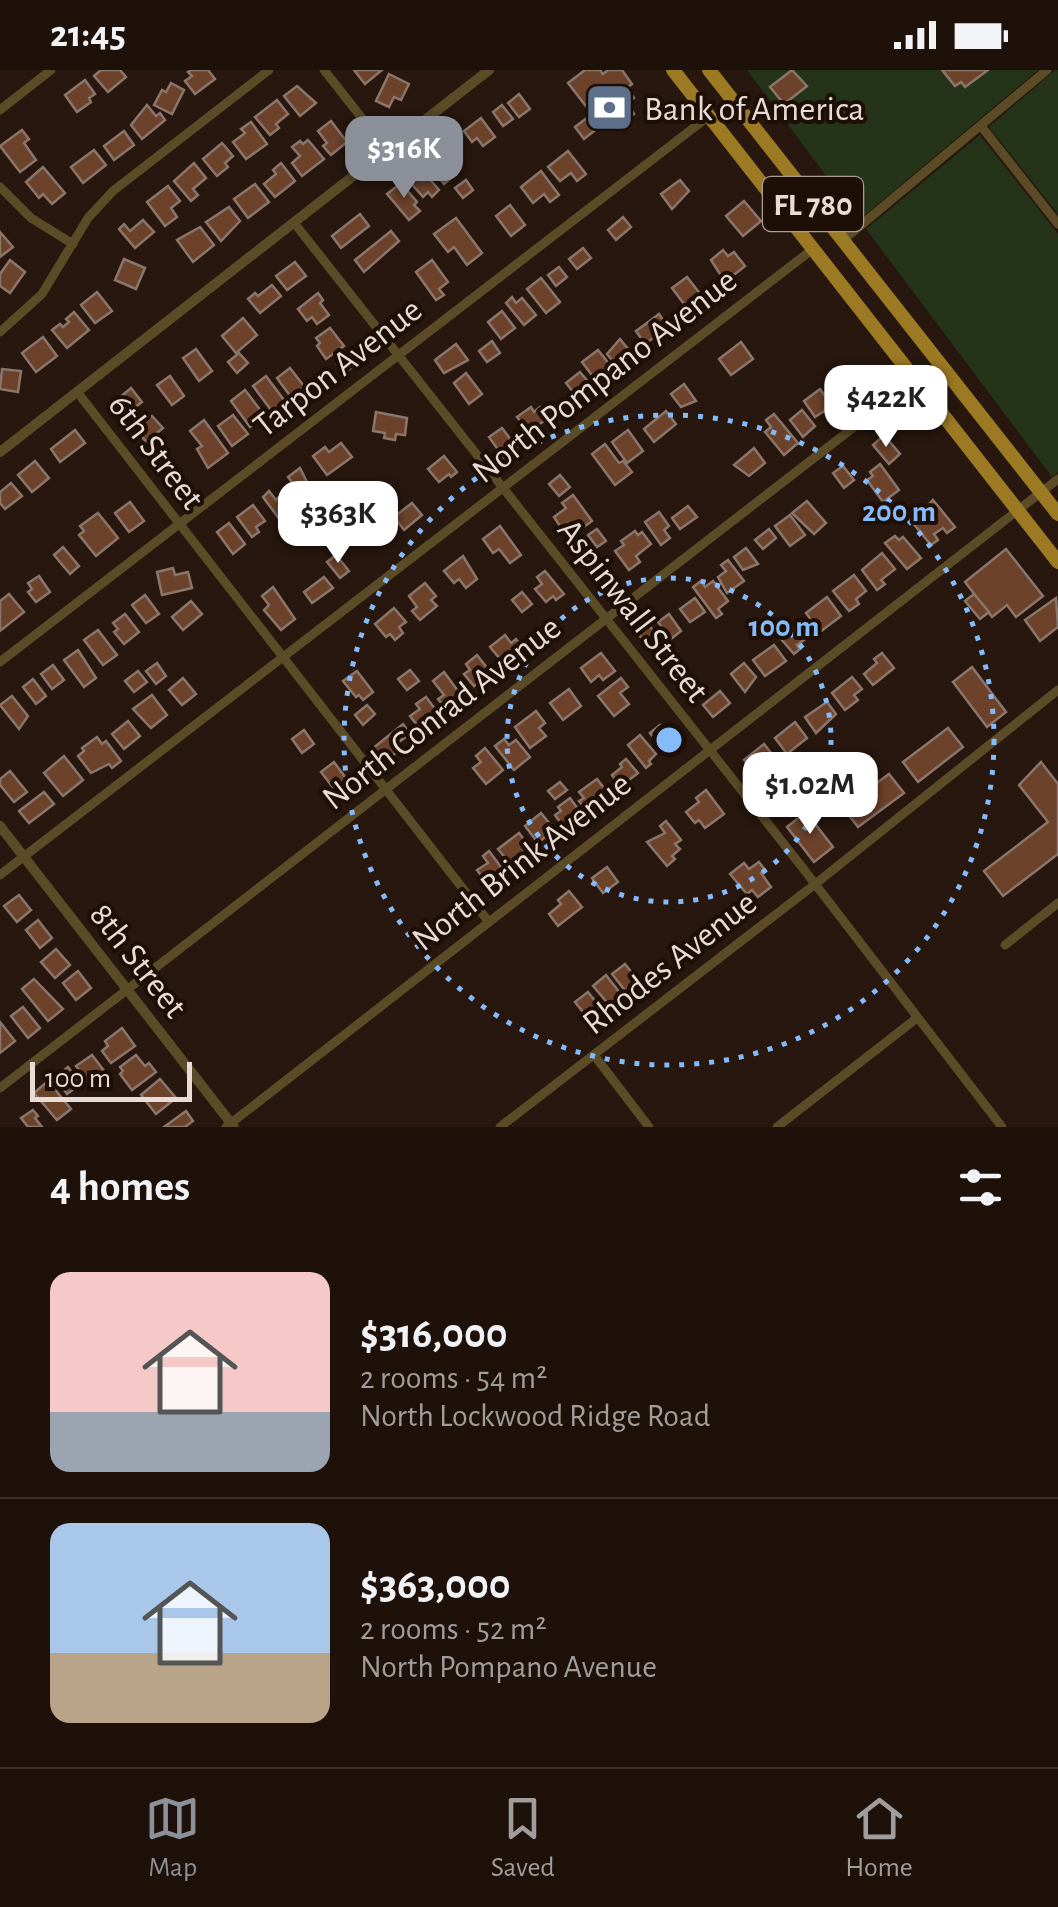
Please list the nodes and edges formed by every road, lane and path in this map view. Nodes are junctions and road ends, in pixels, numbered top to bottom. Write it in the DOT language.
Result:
graph roads {
  1 [pos="51,70"];
  2 [pos="269,70"];
  3 [pos="324,70"];
  4 [pos="489,70"];
  5 [pos="673,70"];
  6 [pos="710,70"];
  7 [pos="1046,70"];
  8 [pos="0,110"];
  9 [pos="709,116"];
  10 [pos="981,126"];
  11 [pos="387,150"];
  12 [pos="0,187"];
  13 [pos="295,224"];
  14 [pos="1058,224"];
  15 [pos="842,241"];
  16 [pos="74,244"];
  17 [pos="813,248"];
  18 [pos="0,332"];
  19 [pos="398,354"];
  20 [pos="916,379"];
  21 [pos="78,392"];
  22 [pos="0,436"];
  23 [pos="4,450"];
  24 [pos="1058,479"];
  25 [pos="503,488"];
  26 [pos="1042,493"];
  27 [pos="1019,511"];
  28 [pos="1058,514"];
  29 [pos="179,526"];
  30 [pos="1058,562"];
  31 [pos="605,618"];
  32 [pos="282,659"];
  33 [pos="0,662"];
  34 [pos="1058,690"];
  35 [pos="709,750"];
  36 [pos="386,792"];
  37 [pos="0,826"];
  38 [pos="24,857"];
  39 [pos="0,875"];
  40 [pos="814,885"];
  41 [pos="1058,904"];
  42 [pos="488,921"];
  43 [pos="1005,945"];
  44 [pos="128,991"];
  45 [pos="918,1018"];
  46 [pos="594,1055"];
  47 [pos="0,1088"];
  48 [pos="230,1126"];
  49 [pos="500,1127"];
  50 [pos="649,1127"];
  51 [pos="777,1127"];
  52 [pos="1002,1127"];
  1 -- 8 [label="street"];
  2 -- 16 [label="street"];
  3 -- 11 [label="street"];
  4 -- 11 [label="street"];
  5 -- 9 [label="main road, FL 780"];
  6 -- 15 [label="main road, FL 780"];
  7 -- 10 [label="street"];
  9 -- 17 [label="main road, FL 780"];
  9 -- 19 [label="street, Tarpon Avenue"];
  10 -- 14 [label="street"];
  10 -- 15 [label="street"];
  11 -- 13 [label="street"];
  12 -- 16 [label="street"];
  13 -- 19 [label="street, Aspinwall Street"];
  13 -- 21 [label="street"];
  15 -- 26 [label="main road, FL 780"];
  16 -- 18 [label="street"];
  17 -- 20 [label="main road, FL 780"];
  17 -- 25 [label="street, North Pompano Avenue"];
  19 -- 25 [label="street, Aspinwall Street"];
  19 -- 29 [label="street, Tarpon Avenue"];
  20 -- 27 [label="main road, FL 780"];
  20 -- 31 [label="street, North Conrad Avenue"];
  21 -- 23 [label="street"];
  21 -- 29 [label="street, 6th Street"];
  22 -- 23 [label="street"];
  24 -- 26 [label="street, North Brink Avenue"];
  25 -- 31 [label="street, Aspinwall Street"];
  25 -- 32 [label="street, North Pompano Avenue"];
  26 -- 27 [label="street, North Brink Avenue"];
  26 -- 28 [label="main road, FL 780"];
  27 -- 30 [label="main road, FL 780"];
  27 -- 35 [label="street, North Brink Avenue"];
  29 -- 32 [label="street, 6th Street"];
  29 -- 33 [label="street, Tarpon Avenue"];
  31 -- 35 [label="street, Aspinwall Street"];
  31 -- 36 [label="street, North Conrad Avenue"];
  32 -- 36 [label="street, 6th Street"];
  32 -- 38 [label="street, North Pompano Avenue"];
  34 -- 40 [label="street, Rhodes Avenue"];
  35 -- 40 [label="street, Aspinwall Street"];
  35 -- 42 [label="street, North Brink Avenue"];
  36 -- 42 [label="street, 6th Street"];
  36 -- 44 [label="street, North Conrad Avenue"];
  37 -- 38 [label="street, 8th Street"];
  38 -- 39 [label="street, North Pompano Avenue"];
  38 -- 44 [label="street, 8th Street"];
  40 -- 45 [label="street, Aspinwall Street"];
  40 -- 46 [label="street, Rhodes Avenue"];
  41 -- 43 [label="street"];
  42 -- 48 [label="street, North Brink Avenue"];
  44 -- 47 [label="street, North Conrad Avenue"];
  44 -- 48 [label="street, 8th Street"];
  45 -- 51 [label="street"];
  45 -- 52 [label="street, Aspinwall Street"];
  46 -- 49 [label="street, Rhodes Avenue"];
  46 -- 50 [label="street"];
}
